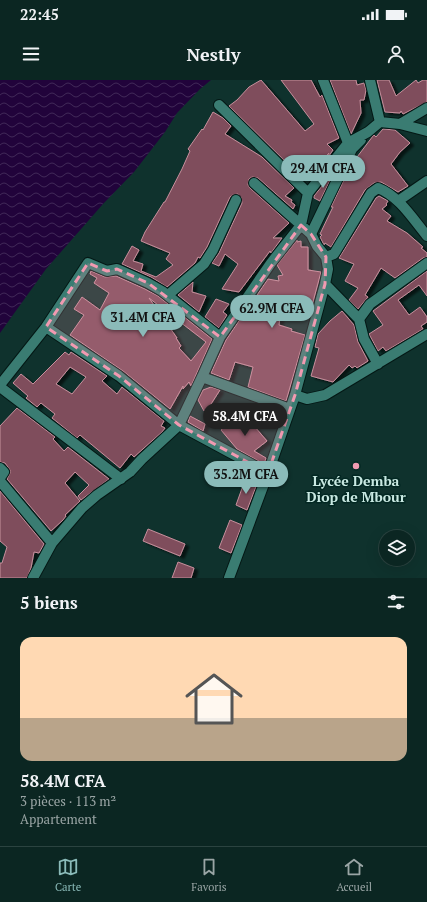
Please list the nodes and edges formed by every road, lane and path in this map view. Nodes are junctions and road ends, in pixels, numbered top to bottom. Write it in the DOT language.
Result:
graph roads {
  1 [pos="323,80"];
  2 [pos="370,80"];
  3 [pos="219,105"];
  4 [pos="427,108"];
  5 [pos="380,122"];
  6 [pos="400,124"];
  7 [pos="427,131"];
  8 [pos="368,132"];
  9 [pos="348,143"];
  10 [pos="427,181"];
  11 [pos="254,183"];
  12 [pos="308,193"];
  13 [pos="236,200"];
  14 [pos="398,201"];
  15 [pos="301,226"];
  16 [pos="311,234"];
  17 [pos="427,236"];
  18 [pos="326,257"];
  19 [pos="427,263"];
  20 [pos="325,284"];
  21 [pos="168,295"];
  22 [pos="359,319"];
  23 [pos="46,327"];
  24 [pos="427,334"];
  25 [pos="220,337"];
  26 [pos="378,364"];
  27 [pos="202,377"];
  28 [pos="0,386"];
  29 [pos="295,395"];
  30 [pos="290,409"];
  31 [pos="179,425"];
  32 [pos="0,468"];
  33 [pos="268,473"];
  34 [pos="0,478"];
  35 [pos="121,479"];
  36 [pos="0,481"];
  37 [pos="52,543"];
  38 [pos="33,578"];
  39 [pos="229,578"];
  1 -- 9 [label="street"];
  2 -- 5 [label="street"];
  3 -- 12 [label="street"];
  4 -- 6 [label="street"];
  5 -- 6 [label="street"];
  5 -- 8 [label="street"];
  6 -- 7 [label="street"];
  8 -- 9 [label="street"];
  8 -- 16 [label="street"];
  9 -- 12 [label="street"];
  10 -- 14 [label="street"];
  11 -- 15 [label="street"];
  12 -- 15 [label="street"];
  13 -- 21 [label="street"];
  14 -- 17 [label="street"];
  14 -- 18 [label="street"];
  15 -- 16 [label="street"];
  15 -- 25 [label="street"];
  16 -- 18 [label="street"];
  18 -- 20 [label="street"];
  19 -- 22 [label="street"];
  20 -- 22 [label="street"];
  20 -- 29 [label="street"];
  21 -- 23 [label="street"];
  21 -- 25 [label="street"];
  22 -- 26 [label="street"];
  23 -- 28 [label="street"];
  23 -- 31 [label="street"];
  24 -- 26 [label="street"];
  25 -- 27 [label="street"];
  26 -- 29 [label="street"];
  27 -- 30 [label="street"];
  27 -- 31 [label="street"];
  28 -- 35 [label="street"];
  29 -- 30 [label="street"];
  30 -- 33 [label="street"];
  31 -- 33 [label="street"];
  31 -- 35 [label="street"];
  32 -- 34 [label="street"];
  33 -- 39 [label="street"];
  35 -- 37 [label="street"];
  36 -- 37 [label="street"];
  37 -- 38 [label="street"];
}
